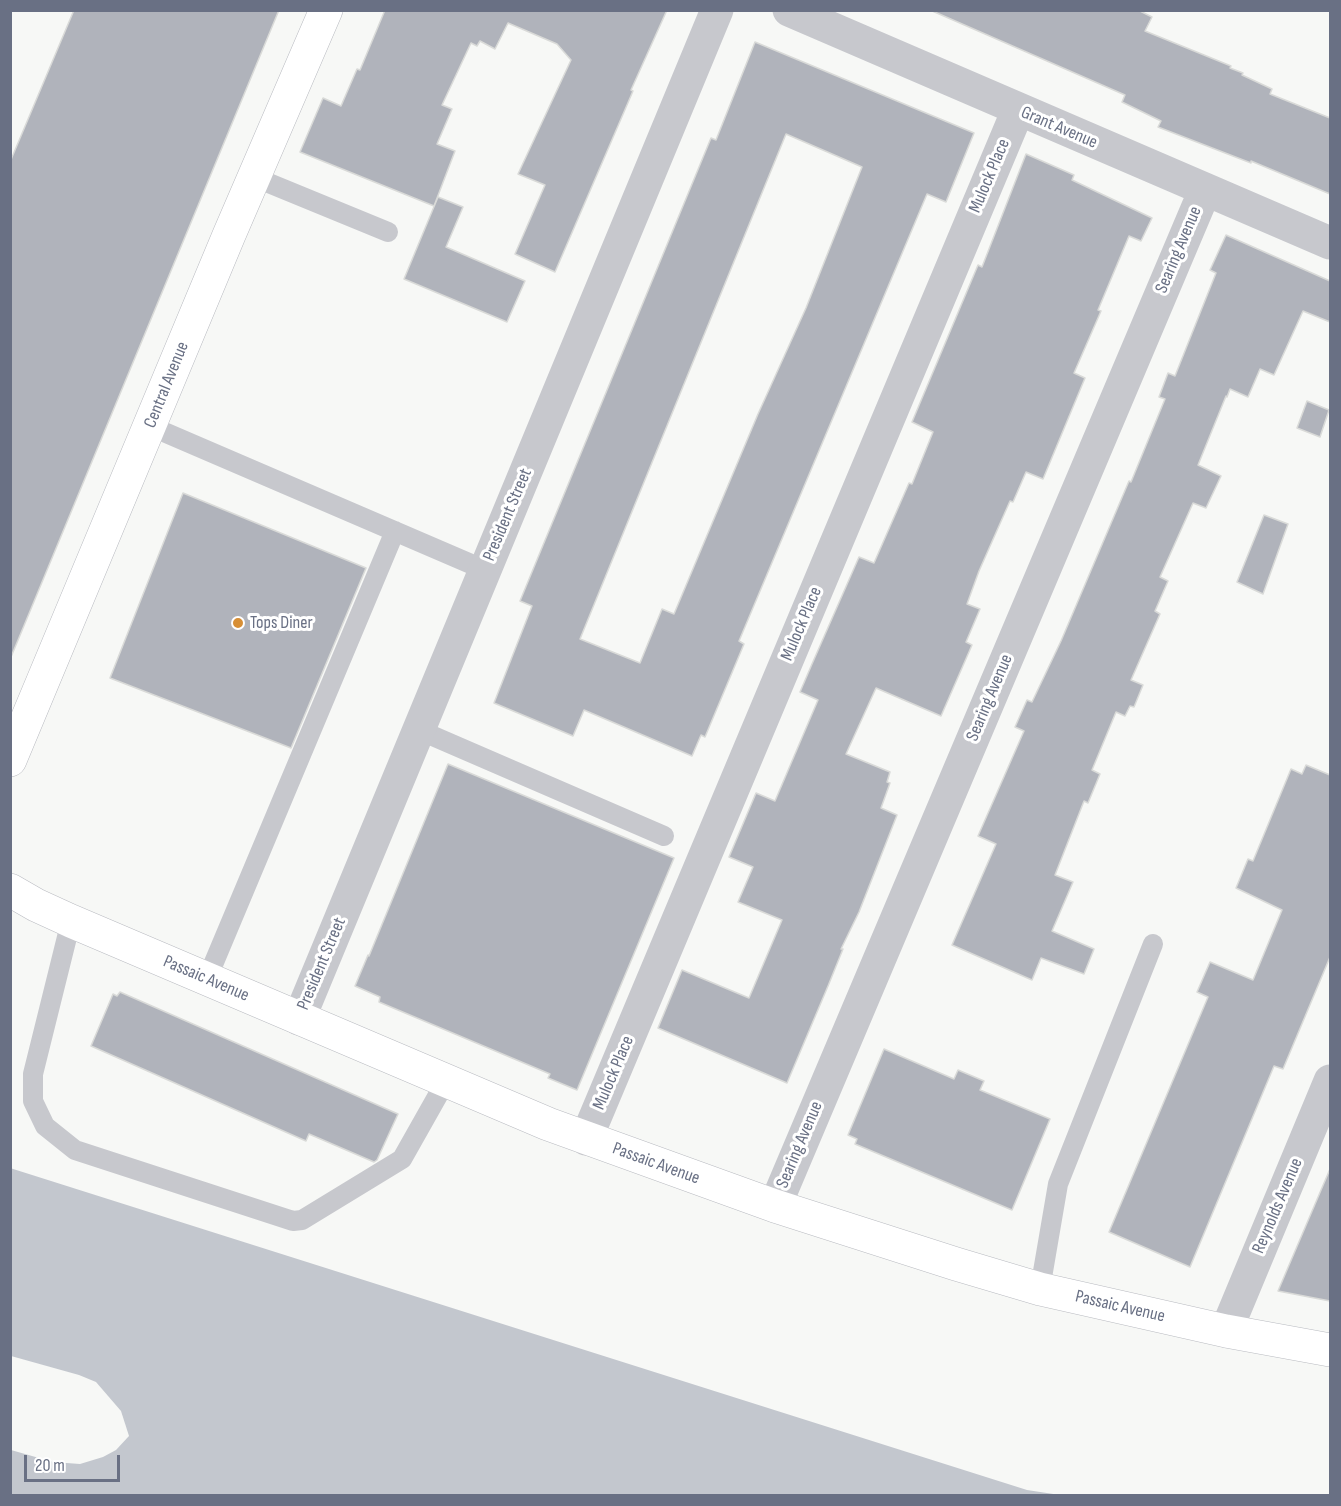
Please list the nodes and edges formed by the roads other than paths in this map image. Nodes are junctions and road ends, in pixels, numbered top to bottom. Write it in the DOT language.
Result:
graph roads {
  1 [pos="326,10"];
  2 [pos="717,10"];
  3 [pos="789,10"];
  4 [pos="1018,110"];
  5 [pos="254,177"];
  6 [pos="1205,190"];
  7 [pos="388,232"];
  8 [pos="1330,243"];
  9 [pos="150,426"];
  10 [pos="395,531"];
  11 [pos="485,570"];
  12 [pos="419,730"];
  13 [pos="10,760"];
  14 [pos="664,836"];
  15 [pos="10,890"];
  16 [pos="71,921"];
  17 [pos="1153,944"];
  18 [pos="207,979"];
  19 [pos="299,1019"];
  20 [pos="446,1081"];
  21 [pos="1330,1081"];
  22 [pos="586,1139"];
  23 [pos="775,1206"];
  24 [pos="1040,1289"];
  25 [pos="1226,1331"];
  26 [pos="1330,1350"];
  1 -- 5 [label="main road, Central Avenue"];
  2 -- 11 [label="street, President Street"];
  3 -- 4 [label="street, Grant Avenue"];
  4 -- 6 [label="street, Grant Avenue"];
  4 -- 22 [label="street, Mulock Place"];
  5 -- 7 [label="lane"];
  5 -- 9 [label="main road, Central Avenue"];
  6 -- 8 [label="street, Grant Avenue"];
  6 -- 23 [label="street, Searing Avenue"];
  9 -- 10 [label="lane"];
  9 -- 13 [label="main road, Central Avenue"];
  10 -- 11 [label="lane"];
  10 -- 18 [label="lane"];
  11 -- 12 [label="street, President Street"];
  12 -- 14 [label="lane"];
  12 -- 19 [label="street, President Street"];
  15 -- 16 [label="main road, Passaic Avenue"];
  16 -- 18 [label="main road, Passaic Avenue"];
  16 -- 20 [label="lane"];
  17 -- 24 [label="lane"];
  18 -- 19 [label="main road, Passaic Avenue"];
  19 -- 20 [label="main road, Passaic Avenue"];
  20 -- 22 [label="main road, Passaic Avenue"];
  21 -- 25 [label="street, Reynolds Avenue"];
  22 -- 23 [label="main road, Passaic Avenue"];
  23 -- 24 [label="main road, Passaic Avenue"];
  24 -- 25 [label="main road, Passaic Avenue"];
  25 -- 26 [label="main road, Passaic Avenue"];
}
